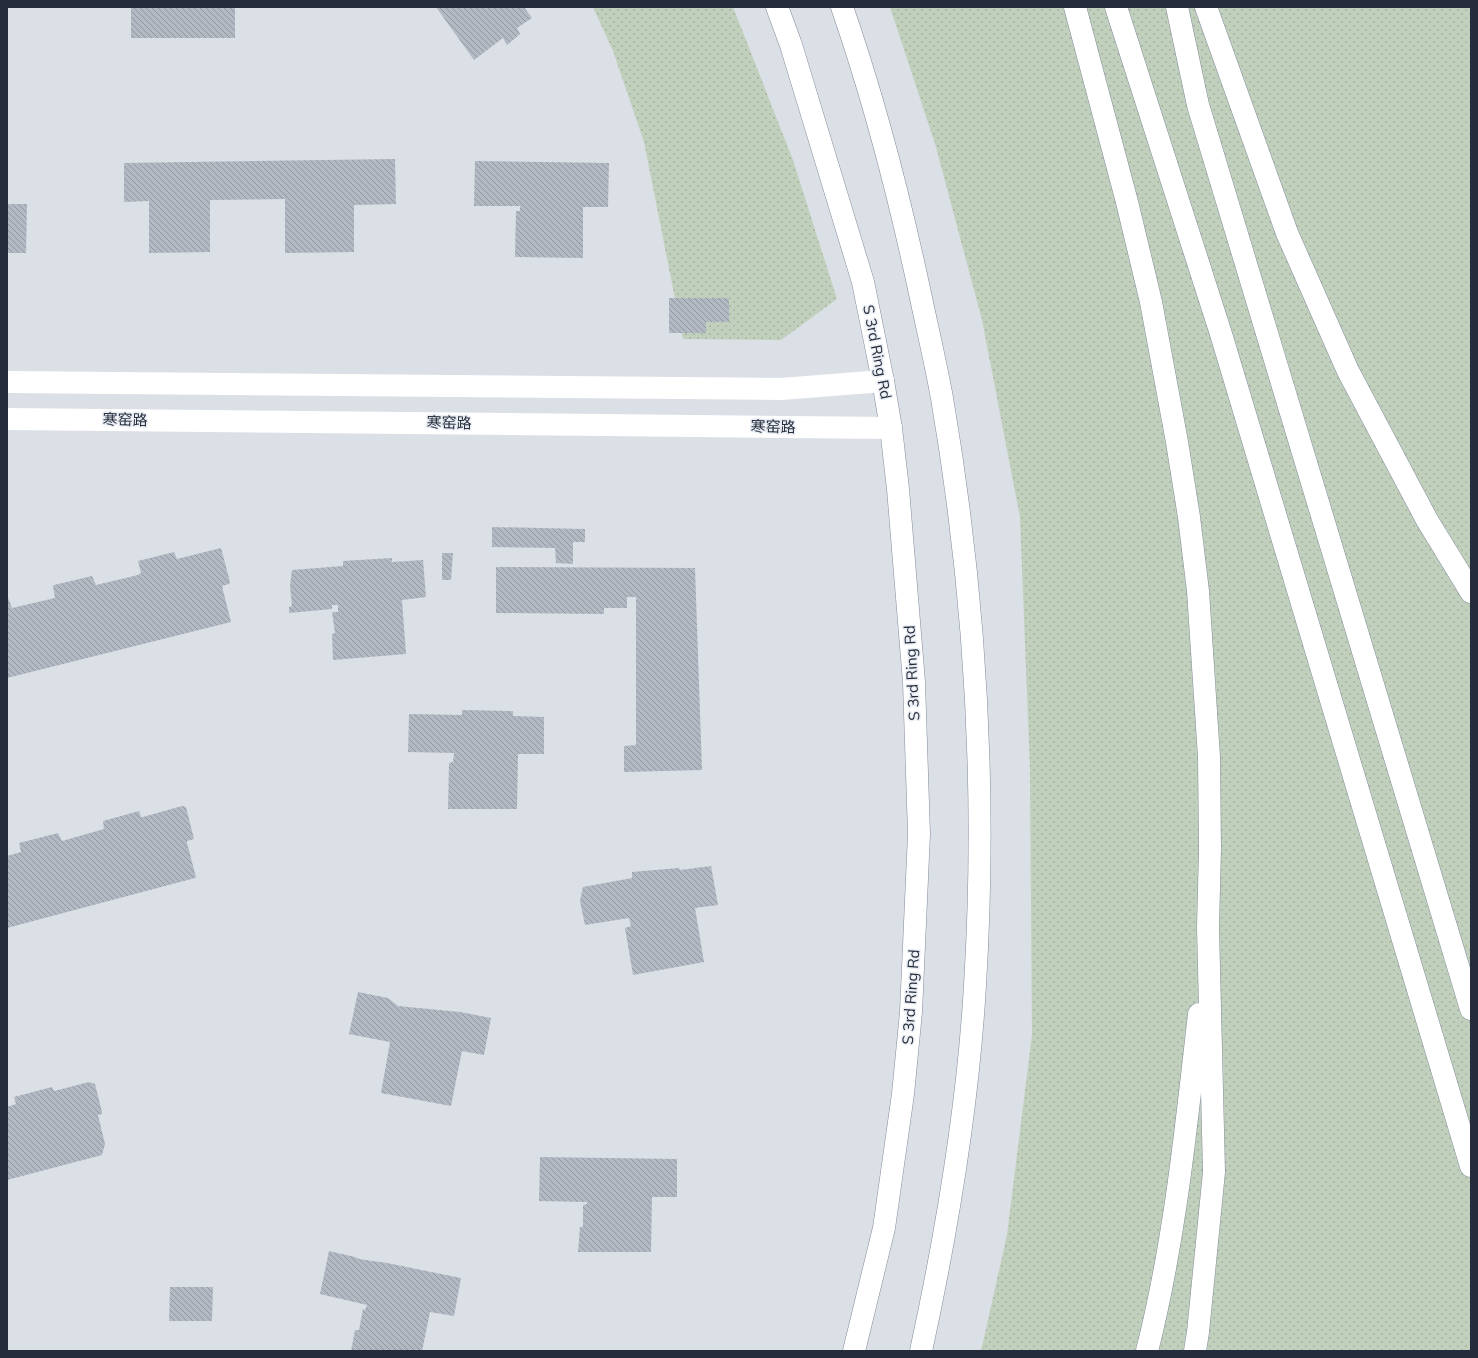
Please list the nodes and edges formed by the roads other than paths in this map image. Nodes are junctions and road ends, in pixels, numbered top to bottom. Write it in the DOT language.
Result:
graph roads {
  1 [pos="777,7"];
  2 [pos="842,7"];
  3 [pos="1075,7"];
  4 [pos="1116,7"];
  5 [pos="1176,7"];
  6 [pos="1206,7"];
  7 [pos="883,381"];
  8 [pos="7,382"];
  9 [pos="7,418"];
  10 [pos="891,428"];
  11 [pos="1452,560"];
  12 [pos="1471,586"];
  13 [pos="1471,592"];
  14 [pos="1208,927"];
  15 [pos="1471,1009"];
  16 [pos="1471,1166"];
  17 [pos="854,1351"];
  18 [pos="921,1351"];
  19 [pos="1147,1351"];
  20 [pos="1195,1351"];
  1 -- 7 [label="main road, S 3rd Ring Rd"];
  2 -- 18 [label="main road"];
  3 -- 14 [label="main road"];
  4 -- 16 [label="main road"];
  5 -- 15 [label="main road"];
  6 -- 11 [label="main road"];
  7 -- 8 [label="main road"];
  7 -- 10 [label="main road, S 3rd Ring Rd"];
  9 -- 10 [label="main road, 寒窑路"];
  10 -- 17 [label="main road, S 3rd Ring Rd"];
  11 -- 12 [label="main road"];
  11 -- 13 [label="main road"];
  14 -- 19 [label="main road"];
  14 -- 20 [label="main road"];
}
